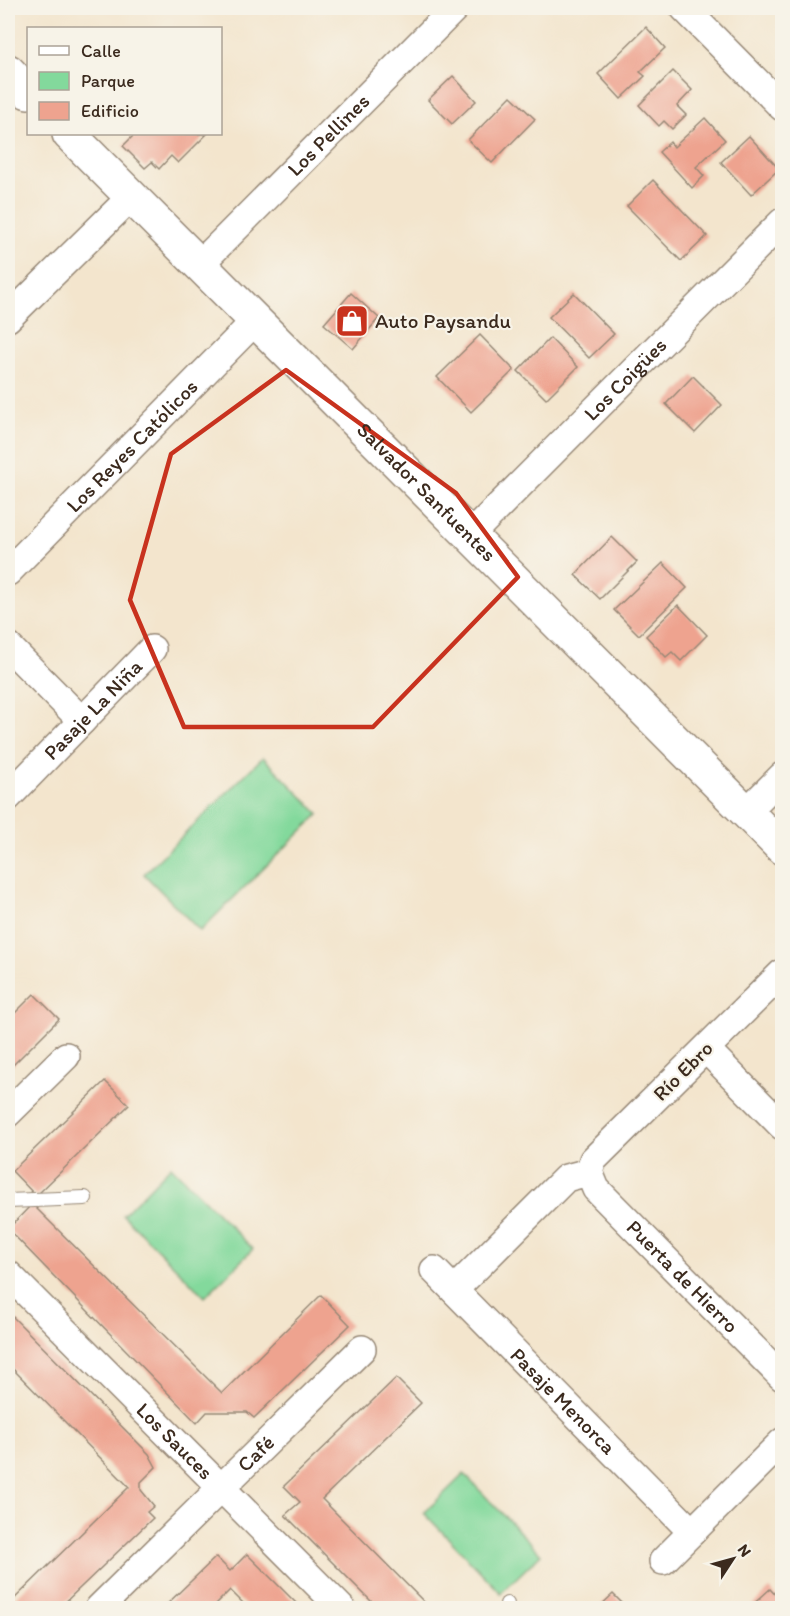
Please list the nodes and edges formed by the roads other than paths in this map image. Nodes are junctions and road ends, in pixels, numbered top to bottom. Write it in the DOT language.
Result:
graph roads {
  1 [pos="455,8"];
  2 [pos="684,8"];
  3 [pos="8,71"];
  4 [pos="27,91"];
  5 [pos="783,107"];
  6 [pos="70,135"];
  7 [pos="132,196"];
  8 [pos="783,222"];
  9 [pos="200,264"];
  10 [pos="8,318"];
  11 [pos="256,320"];
  12 [pos="470,535"];
  13 [pos="8,572"];
  14 [pos="8,646"];
  15 [pos="152,649"];
  16 [pos="81,721"];
  17 [pos="783,776"];
  18 [pos="8,797"];
  19 [pos="746,812"];
  20 [pos="783,848"];
  21 [pos="783,973"];
  22 [pos="706,1049"];
  23 [pos="66,1056"];
  24 [pos="8,1113"];
  25 [pos="783,1126"];
  26 [pos="589,1173"];
  27 [pos="85,1198"];
  28 [pos="8,1201"];
  29 [pos="434,1270"];
  30 [pos="8,1274"];
  31 [pos="454,1290"];
  32 [pos="362,1349"];
  33 [pos="783,1377"];
  34 [pos="783,1443"];
  35 [pos="222,1488"];
  36 [pos="693,1532"];
  37 [pos="663,1561"];
  38 [pos="99,1608"];
  39 [pos="340,1608"];
  1 -- 9 [label="street, Los Pellines"];
  2 -- 5 [label="street"];
  3 -- 4 [label="street"];
  6 -- 7 [label="street, Salvador Sanfuentes"];
  7 -- 9 [label="street, Salvador Sanfuentes"];
  7 -- 10 [label="street"];
  8 -- 12 [label="street, Los Coigües"];
  9 -- 11 [label="street, Salvador Sanfuentes"];
  11 -- 12 [label="street, Salvador Sanfuentes"];
  11 -- 13 [label="street, Los Reyes Católicos"];
  12 -- 19 [label="street, Salvador Sanfuentes"];
  14 -- 16 [label="street"];
  15 -- 16 [label="street, Pasaje La Niña"];
  16 -- 18 [label="street, Pasaje La Niña"];
  17 -- 19 [label="street"];
  19 -- 20 [label="street, Salvador Sanfuentes"];
  21 -- 22 [label="street, Río Ebro"];
  22 -- 25 [label="street"];
  22 -- 26 [label="street, Río Ebro"];
  23 -- 24 [label="street"];
  26 -- 31 [label="street"];
  26 -- 33 [label="street, Puerta de Hierro"];
  27 -- 28 [label="lane"];
  29 -- 31 [label="street, Pasaje Menorca"];
  30 -- 35 [label="street, Los Sauces"];
  31 -- 36 [label="street, Pasaje Menorca"];
  32 -- 35 [label="street, Café"];
  34 -- 36 [label="street"];
  35 -- 38 [label="street, Café"];
  35 -- 39 [label="street, Los Sauces"];
  36 -- 37 [label="street"];
}
